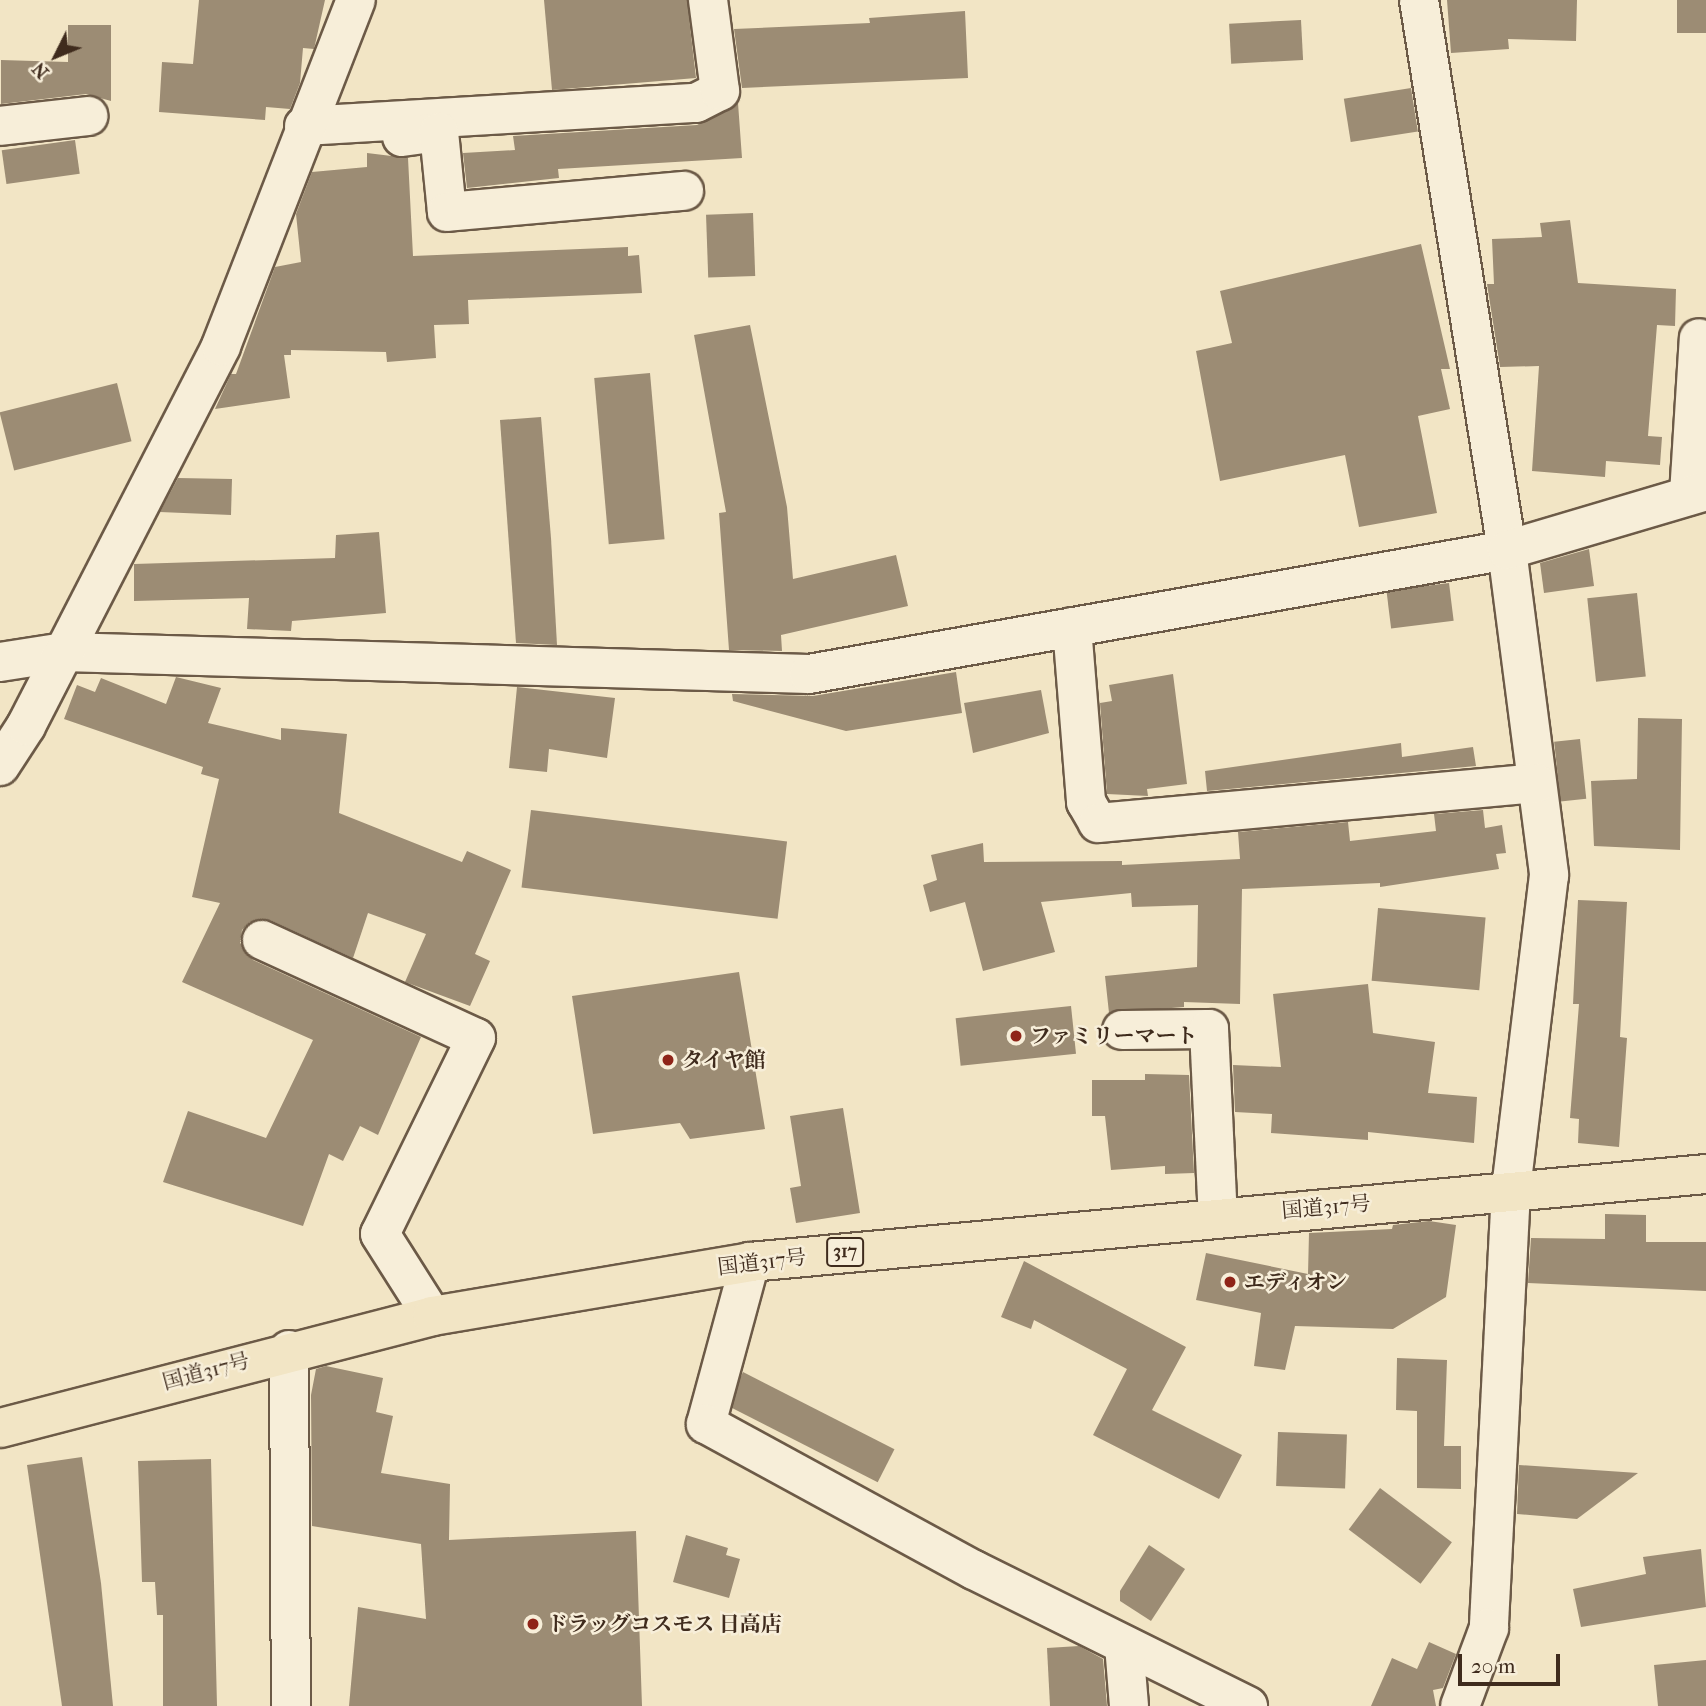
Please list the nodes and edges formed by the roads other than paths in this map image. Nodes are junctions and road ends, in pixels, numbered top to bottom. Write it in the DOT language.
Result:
graph roads {
  1 [pos="356,0"];
  2 [pos="708,0"];
  3 [pos="1419,0"];
  4 [pos="89,116"];
  5 [pos="0,126"];
  6 [pos="299,139"];
  7 [pos="684,191"];
  8 [pos="1699,338"];
  9 [pos="1697,493"];
  10 [pos="1507,550"];
  11 [pos="1072,627"];
  12 [pos="64,652"];
  13 [pos="0,662"];
  14 [pos="0,766"];
  15 [pos="1536,783"];
  16 [pos="262,940"];
  17 [pos="1122,1030"];
  18 [pos="1706,1174"];
  19 [pos="1511,1190"];
  20 [pos="1218,1217"];
  21 [pos="750,1262"];
  22 [pos="432,1316"];
  23 [pos="289,1350"];
  24 [pos="0,1428"];
  25 [pos="1124,1646"];
  26 [pos="291,1706"];
  27 [pos="1129,1706"];
  28 [pos="1248,1706"];
  29 [pos="1460,1706"];
  1 -- 6 [label="street"];
  2 -- 6 [label="street"];
  3 -- 10 [label="street"];
  4 -- 5 [label="street"];
  6 -- 7 [label="street"];
  6 -- 12 [label="street"];
  8 -- 9 [label="street"];
  9 -- 10 [label="street"];
  10 -- 11 [label="street"];
  10 -- 15 [label="street"];
  11 -- 12 [label="street"];
  11 -- 15 [label="street"];
  12 -- 13 [label="street"];
  12 -- 14 [label="street"];
  15 -- 19 [label="street"];
  16 -- 22 [label="street"];
  17 -- 20 [label="street"];
  18 -- 19 [label="highway, 国道317号 / 317"];
  19 -- 20 [label="highway, 国道317号 / 317"];
  19 -- 29 [label="street"];
  20 -- 21 [label="highway, 国道317号 / 317"];
  21 -- 22 [label="highway, 国道317号 / 317"];
  21 -- 25 [label="street"];
  22 -- 23 [label="highway, 国道317号 / 317"];
  23 -- 24 [label="highway, 国道317号 / 317"];
  23 -- 26 [label="street"];
  25 -- 27 [label="street"];
  25 -- 28 [label="street"];
}
